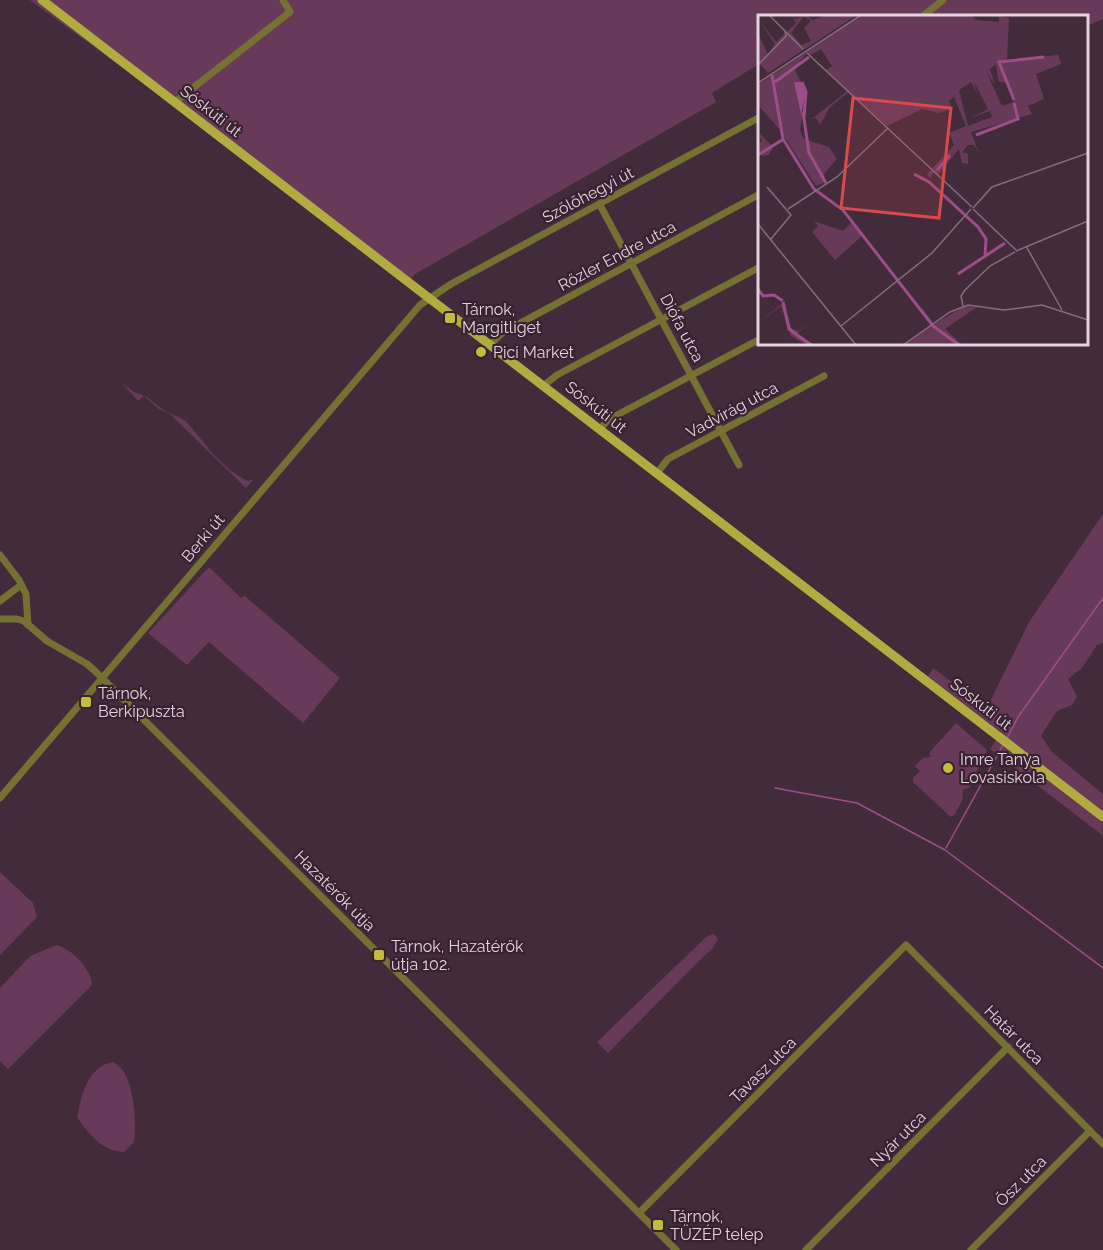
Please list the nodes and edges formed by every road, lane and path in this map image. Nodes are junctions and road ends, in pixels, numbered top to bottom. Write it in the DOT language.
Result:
graph roads {
  1 [pos="42,0"];
  2 [pos="283,0"];
  3 [pos="943,0"];
  4 [pos="924,15"];
  5 [pos="175,102"];
  6 [pos="758,118"];
  7 [pos="758,195"];
  8 [pos="600,205"];
  9 [pos="632,264"];
  10 [pos="758,268"];
  11 [pos="429,298"];
  12 [pos="662,320"];
  13 [pos="758,340"];
  14 [pos="490,345"];
  15 [pos="692,375"];
  16 [pos="824,376"];
  17 [pos="543,386"];
  18 [pos="600,429"];
  19 [pos="722,431"];
  20 [pos="740,465"];
  21 [pos="657,473"];
  22 [pos="0,555"];
  23 [pos="21,585"];
  24 [pos="0,601"];
  25 [pos="0,620"];
  26 [pos="28,625"];
  27 [pos="102,678"];
  28 [pos="0,798"];
  29 [pos="1103,817"];
  30 [pos="906,945"];
  31 [pos="1008,1047"];
  32 [pos="1090,1131"];
  33 [pos="1103,1144"];
  34 [pos="639,1214"];
  35 [pos="676,1250"];
  36 [pos="806,1250"];
  37 [pos="971,1250"];
  1 -- 5 [label="main road, Sóskúti út"];
  2 -- 5 [label="street"];
  3 -- 4 [label="street"];
  5 -- 11 [label="main road, Sóskúti út"];
  6 -- 8 [label="street, Szőlőhegyi út"];
  7 -- 9 [label="street, Rőzler Endre utca"];
  8 -- 9 [label="street, Diófa utca"];
  8 -- 11 [label="street, Szőlőhegyi út"];
  9 -- 12 [label="street, Diófa utca"];
  9 -- 14 [label="street, Rőzler Endre utca"];
  10 -- 12 [label="street"];
  11 -- 14 [label="main road, Sóskúti út"];
  11 -- 27 [label="street, Berki út"];
  12 -- 15 [label="street, Diófa utca"];
  12 -- 17 [label="street"];
  13 -- 15 [label="street"];
  14 -- 17 [label="main road, Sóskúti út"];
  15 -- 18 [label="street"];
  15 -- 19 [label="street, Diófa utca"];
  16 -- 19 [label="street, Vadvirág utca"];
  17 -- 18 [label="main road, Sóskúti út"];
  18 -- 21 [label="main road, Sóskúti út"];
  19 -- 20 [label="street, Diófa utca"];
  19 -- 21 [label="street, Vadvirág utca"];
  21 -- 29 [label="main road, Sóskúti út"];
  22 -- 23 [label="street"];
  23 -- 24 [label="street"];
  23 -- 26 [label="street"];
  25 -- 26 [label="street"];
  26 -- 27 [label="street, Hazatérők útja"];
  27 -- 28 [label="street, Berki út"];
  27 -- 34 [label="street, Hazatérők útja"];
  30 -- 31 [label="street, Határ utca"];
  30 -- 34 [label="street, Tavasz utca"];
  31 -- 32 [label="street, Határ utca"];
  31 -- 36 [label="street, Nyár utca"];
  32 -- 33 [label="street, Határ utca"];
  32 -- 37 [label="street, Ősz utca"];
  34 -- 35 [label="street, Hazatérők útja"];
}
